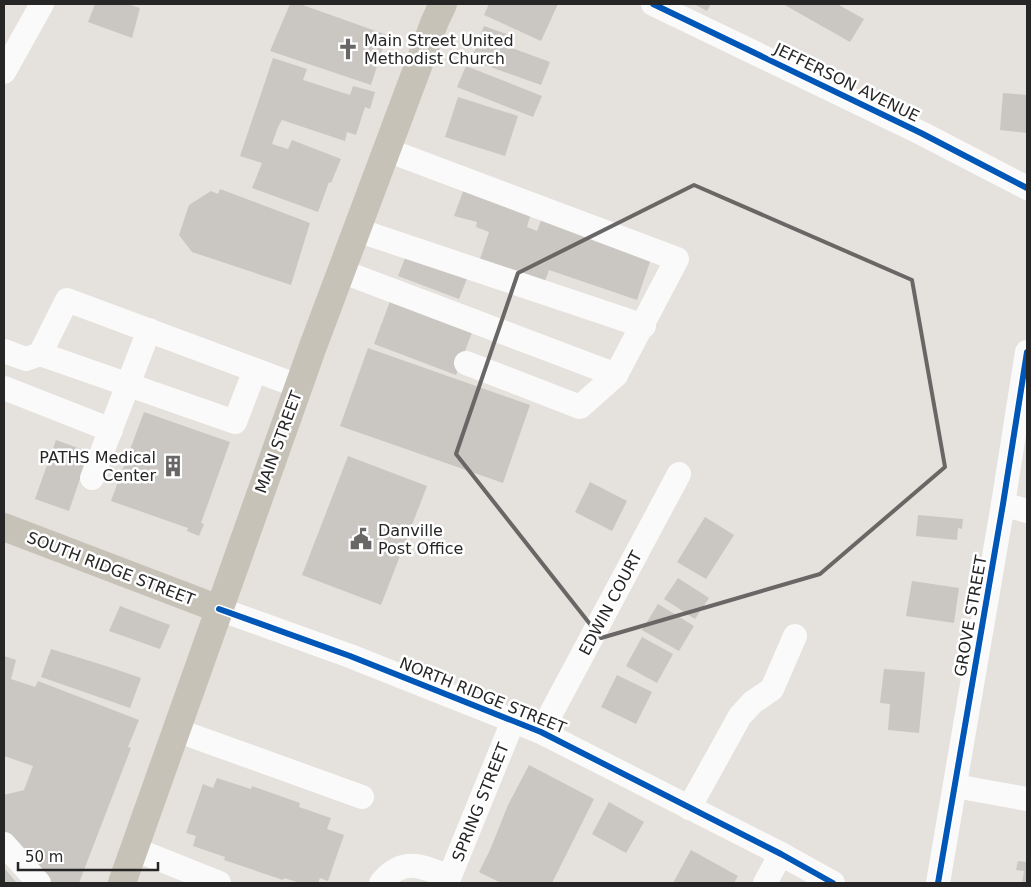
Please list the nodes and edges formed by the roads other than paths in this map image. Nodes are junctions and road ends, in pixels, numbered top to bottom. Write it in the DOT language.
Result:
graph roads {
  1 [pos="42,4"];
  2 [pos="443,4"];
  3 [pos="653,4"];
  4 [pos="4,72"];
  5 [pos="387,150"];
  6 [pos="1027,188"];
  7 [pos="357,230"];
  8 [pos="341,271"];
  9 [pos="644,326"];
  10 [pos="150,330"];
  11 [pos="4,352"];
  12 [pos="1027,352"];
  13 [pos="40,354"];
  14 [pos="466,363"];
  15 [pos="255,370"];
  16 [pos="616,375"];
  17 [pos="128,384"];
  18 [pos="298,386"];
  19 [pos="4,388"];
  20 [pos="111,430"];
  21 [pos="679,474"];
  22 [pos="92,478"];
  23 [pos="1003,504"];
  24 [pos="1027,511"];
  25 [pos="4,527"];
  26 [pos="219,609"];
  27 [pos="794,636"];
  28 [pos="513,721"];
  29 [pos="176,730"];
  30 [pos="541,732"];
  31 [pos="955,786"];
  32 [pos="362,797"];
  33 [pos="1027,799"];
  34 [pos="690,808"];
  35 [pos="4,844"];
  36 [pos="134,849"];
  37 [pos="781,854"];
  38 [pos="448,880"];
  39 [pos="39,883"];
  40 [pos="122,883"];
  41 [pos="219,883"];
  42 [pos="381,883"];
  43 [pos="765,883"];
  44 [pos="833,883"];
  45 [pos="938,883"];
  1 -- 4 [label="street"];
  2 -- 5 [label="main road, MAIN STREET"];
  3 -- 6 [label="street, JEFFERSON AVENUE"];
  5 -- 7 [label="main road, MAIN STREET"];
  5 -- 9 [label="street"];
  7 -- 8 [label="main road, MAIN STREET"];
  7 -- 9 [label="street"];
  8 -- 16 [label="street"];
  8 -- 18 [label="main road, MAIN STREET"];
  9 -- 16 [label="street"];
  10 -- 13 [label="street"];
  10 -- 15 [label="street"];
  10 -- 17 [label="street"];
  11 -- 13 [label="street"];
  12 -- 23 [label="street, GROVE STREET"];
  13 -- 17 [label="street"];
  14 -- 16 [label="street"];
  15 -- 17 [label="street"];
  15 -- 18 [label="street"];
  17 -- 20 [label="street"];
  18 -- 26 [label="main road, MAIN STREET"];
  19 -- 20 [label="street"];
  20 -- 22 [label="street"];
  21 -- 30 [label="street, EDWIN COURT"];
  23 -- 24 [label="street"];
  23 -- 31 [label="street, GROVE STREET"];
  25 -- 26 [label="main road, SOUTH RIDGE STREET"];
  26 -- 28 [label="street, NORTH RIDGE STREET"];
  26 -- 29 [label="main road, MAIN STREET"];
  27 -- 34 [label="street"];
  28 -- 30 [label="street, NORTH RIDGE STREET"];
  28 -- 38 [label="street, SPRING STREET"];
  29 -- 32 [label="street"];
  29 -- 36 [label="main road, MAIN STREET"];
  30 -- 34 [label="street, NORTH RIDGE STREET"];
  31 -- 33 [label="street"];
  31 -- 45 [label="street, GROVE STREET"];
  34 -- 37 [label="street, NORTH RIDGE STREET"];
  35 -- 39 [label="street"];
  36 -- 40 [label="main road, MAIN STREET"];
  36 -- 41 [label="street"];
  37 -- 43 [label="street"];
  37 -- 44 [label="street, NORTH RIDGE STREET"];
  38 -- 42 [label="street"];
}
